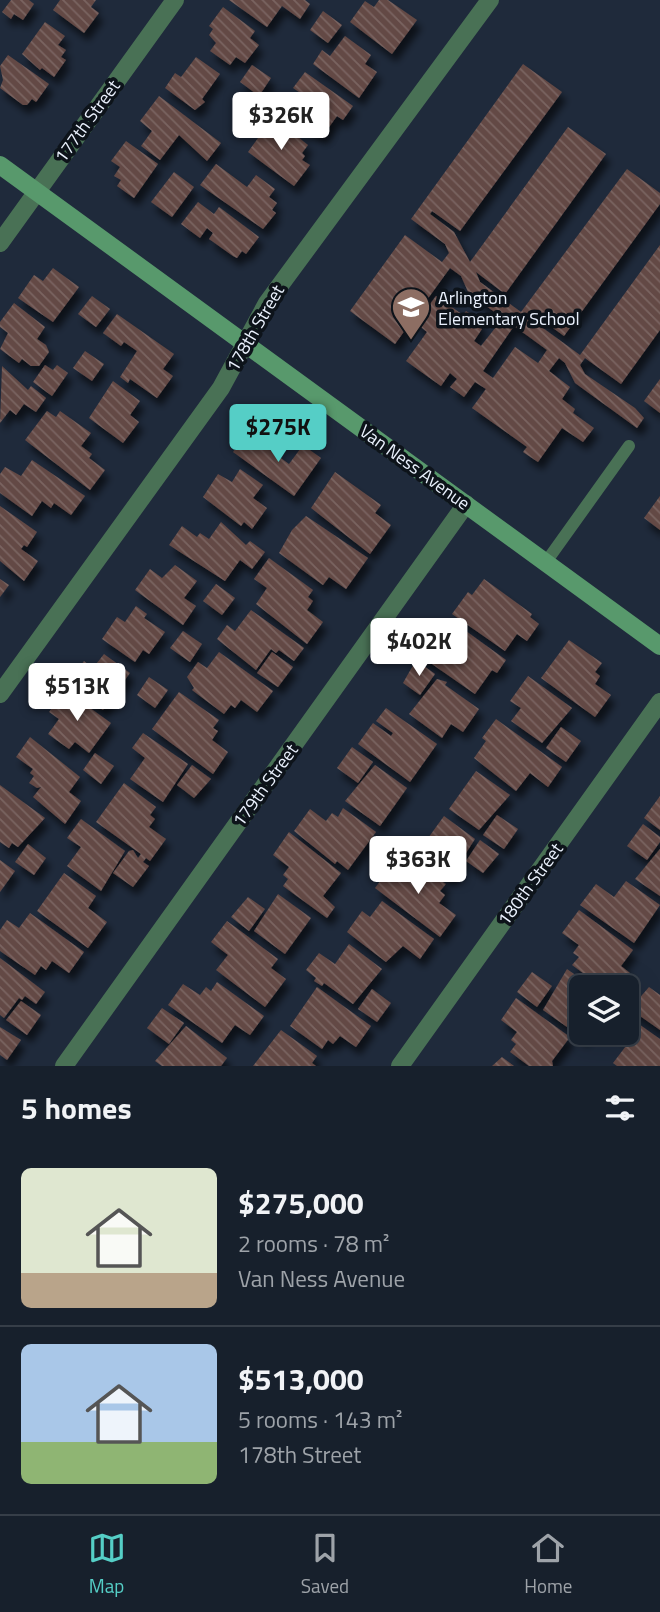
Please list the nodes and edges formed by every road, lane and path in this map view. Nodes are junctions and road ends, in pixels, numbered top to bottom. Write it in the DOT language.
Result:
graph roads {
  1 [pos="175,0"];
  2 [pos="490,0"];
  3 [pos="0,165"];
  4 [pos="37,192"];
  5 [pos="0,243"];
  6 [pos="245,343"];
  7 [pos="629,446"];
  8 [pos="466,504"];
  9 [pos="546,562"];
  10 [pos="660,646"];
  11 [pos="0,694"];
  12 [pos="660,702"];
  13 [pos="64,1066"];
  14 [pos="400,1066"];
  1 -- 4 [label="street, 177th Street"];
  2 -- 6 [label="street, 178th Street"];
  3 -- 4 [label="main road, Van Ness Avenue"];
  4 -- 5 [label="street, 177th Street"];
  4 -- 6 [label="main road, Van Ness Avenue"];
  6 -- 8 [label="main road, Van Ness Avenue"];
  6 -- 11 [label="street, 178th Street"];
  7 -- 9 [label="lane"];
  8 -- 9 [label="main road, Van Ness Avenue"];
  8 -- 13 [label="street, 179th Street"];
  9 -- 10 [label="main road, Van Ness Avenue"];
  12 -- 14 [label="street, 180th Street"];
}
